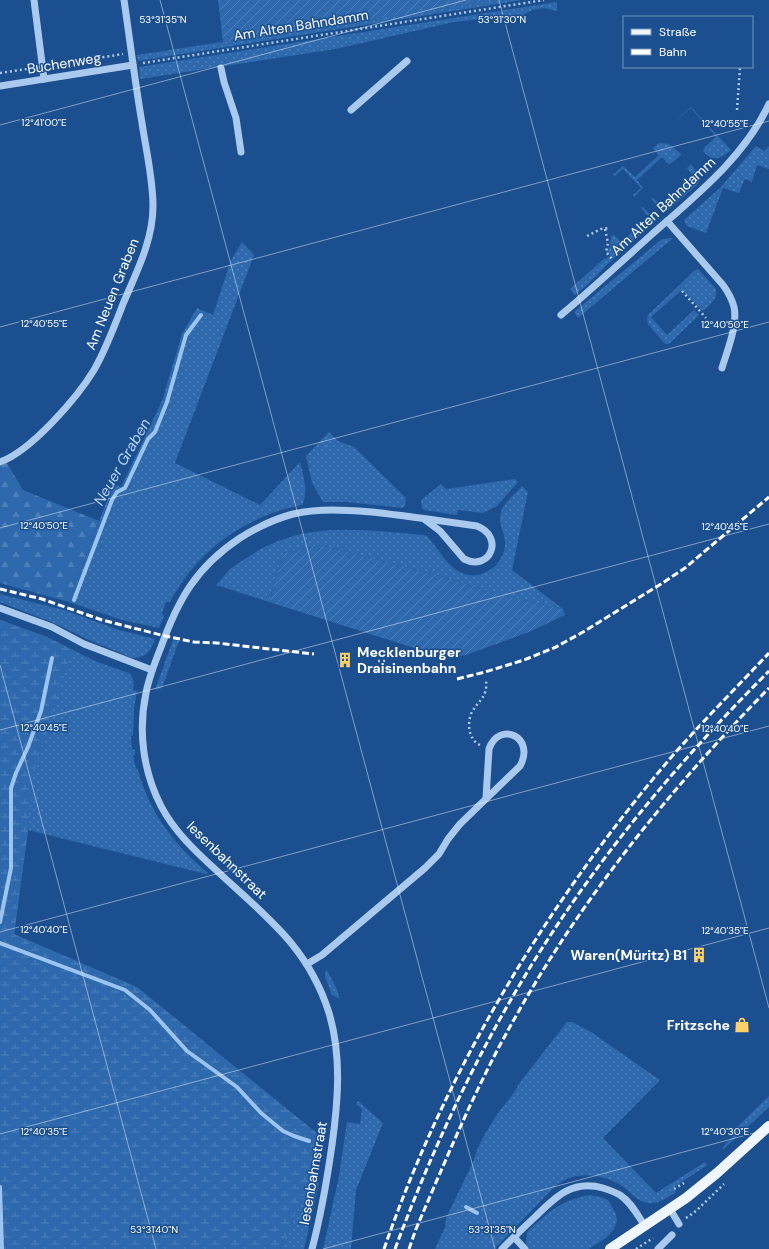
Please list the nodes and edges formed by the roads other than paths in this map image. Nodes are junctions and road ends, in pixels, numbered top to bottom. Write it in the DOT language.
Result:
graph roads {
  1 [pos="34,0"];
  2 [pos="124,0"];
  3 [pos="407,62"];
  4 [pos="133,65"];
  5 [pos="221,68"];
  6 [pos="44,79"];
  7 [pos="0,86"];
  8 [pos="769,104"];
  9 [pos="351,110"];
  10 [pos="241,152"];
  11 [pos="667,221"];
  12 [pos="561,315"];
  13 [pos="722,368"];
  14 [pos="0,462"];
  15 [pos="424,519"];
  16 [pos="0,608"];
  17 [pos="152,670"];
  18 [pos="486,798"];
  19 [pos="307,964"];
  20 [pos="769,1126"];
  21 [pos="670,1209"];
  22 [pos="679,1224"];
  23 [pos="645,1226"];
  24 [pos="672,1236"];
  25 [pos="514,1237"];
  26 [pos="312,1249"];
  27 [pos="502,1249"];
  28 [pos="525,1249"];
  29 [pos="610,1249"];
  30 [pos="658,1249"];
  1 -- 6 [label="street"];
  2 -- 4 [label="street, Am Neuen Graben"];
  3 -- 9 [label="street"];
  4 -- 6 [label="street, Buchenweg"];
  4 -- 14 [label="street, Am Neuen Graben"];
  5 -- 10 [label="street"];
  6 -- 7 [label="street, Buchenweg"];
  8 -- 11 [label="street, Am Alten Bahndamm"];
  11 -- 12 [label="street, Am Alten Bahndamm"];
  11 -- 13 [label="street"];
  15 -- 15 [label="street, Iesenbahnstraat"];
  15 -- 17 [label="street, Iesenbahnstraat"];
  16 -- 17 [label="street"];
  17 -- 19 [label="street, Iesenbahnstraat"];
  18 -- 18 [label="street"];
  18 -- 19 [label="street"];
  19 -- 26 [label="street, Iesenbahnstraat"];
  20 -- 21 [label="main road"];
  21 -- 22 [label="street"];
  21 -- 23 [label="main road"];
  23 -- 25 [label="street"];
  23 -- 29 [label="main road"];
  24 -- 30 [label="street"];
  25 -- 27 [label="street"];
  25 -- 28 [label="street"];
}
